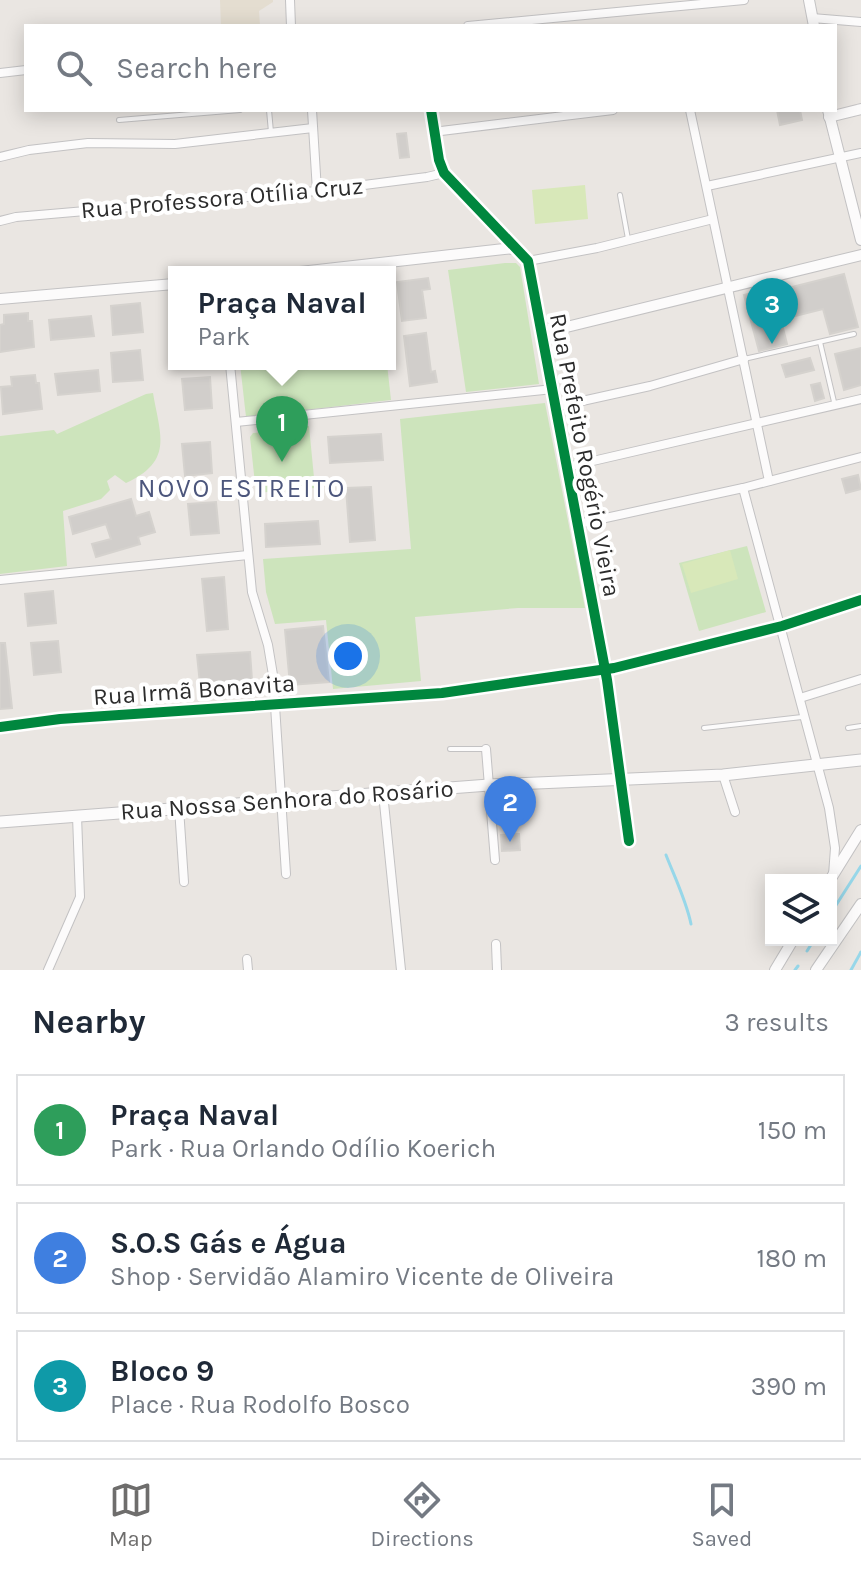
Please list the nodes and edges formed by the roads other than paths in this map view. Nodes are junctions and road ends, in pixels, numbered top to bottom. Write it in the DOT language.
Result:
graph roads {
  1 [pos="290,0"];
  2 [pos="744,0"];
  3 [pos="809,0"];
  4 [pos="813,22"];
  5 [pos="861,22"];
  6 [pos="291,24"];
  7 [pos="515,24"];
  8 [pos="24,70"];
  9 [pos="0,73"];
  10 [pos="861,109"];
  11 [pos="216,112"];
  12 [pos="269,112"];
  13 [pos="312,112"];
  14 [pos="431,112"];
  15 [pos="523,112"];
  16 [pos="597,112"];
  17 [pos="690,112"];
  18 [pos="829,113"];
  19 [pos="119,120"];
  20 [pos="524,121"];
  21 [pos="313,128"];
  22 [pos="271,132"];
  23 [pos="433,132"];
  24 [pos="861,153"];
  25 [pos="0,157"];
  26 [pos="839,158"];
  27 [pos="444,173"];
  28 [pos="707,186"];
  29 [pos="317,191"];
  30 [pos="620,195"];
  31 [pos="857,212"];
  32 [pos="713,219"];
  33 [pos="0,221"];
  34 [pos="628,239"];
  35 [pos="861,240"];
  36 [pos="515,248"];
  37 [pos="861,255"];
  38 [pos="528,261"];
  39 [pos="354,266"];
  40 [pos="168,285"];
  41 [pos="728,287"];
  42 [pos="0,299"];
  43 [pos="542,333"];
  44 [pos="854,334"];
  45 [pos="820,342"];
  46 [pos="744,359"];
  47 [pos="231,370"];
  48 [pos="553,389"];
  49 [pos="861,399"];
  50 [pos="835,406"];
  51 [pos="555,407"];
  52 [pos="236,422"];
  53 [pos="758,423"];
  54 [pos="861,457"];
  55 [pos="567,467"];
  56 [pos="769,481"];
  57 [pos="743,488"];
  58 [pos="578,524"];
  59 [pos="248,555"];
  60 [pos="0,580"];
  61 [pos="861,600"];
  62 [pos="782,626"];
  63 [pos="604,669"];
  64 [pos="861,679"];
  65 [pos="800,698"];
  66 [pos="276,703"];
  67 [pos="804,717"];
  68 [pos="861,726"];
  69 [pos="0,727"];
  70 [pos="704,728"];
  71 [pos="848,728"];
  72 [pos="450,749"];
  73 [pos="486,749"];
  74 [pos="861,760"];
  75 [pos="818,766"];
  76 [pos="723,775"];
  77 [pos="620,780"];
  78 [pos="489,785"];
  79 [pos="383,793"];
  80 [pos="283,800"];
  81 [pos="179,808"];
  82 [pos="735,812"];
  83 [pos="77,816"];
  84 [pos="0,822"];
  85 [pos="861,830"];
  86 [pos="629,841"];
  87 [pos="495,860"];
  88 [pos="286,874"];
  89 [pos="832,874"];
  90 [pos="834,874"];
  91 [pos="184,882"];
  92 [pos="861,904"];
  93 [pos="496,944"];
  94 [pos="789,946"];
  95 [pos="247,959"];
  96 [pos="48,970"];
  97 [pos="248,970"];
  98 [pos="401,970"];
  99 [pos="497,970"];
  100 [pos="775,970"];
  101 [pos="816,970"];
  1 -- 6 [label="street"];
  2 -- 7 [label="street"];
  3 -- 4 [label="street"];
  4 -- 5 [label="street"];
  8 -- 9 [label="street"];
  10 -- 18 [label="street"];
  11 -- 19 [label="lane"];
  12 -- 22 [label="lane"];
  13 -- 21 [label="street"];
  14 -- 23 [label="street"];
  15 -- 20 [label="street"];
  16 -- 20 [label="street"];
  17 -- 28 [label="street"];
  18 -- 26 [label="street"];
  20 -- 23 [label="street"];
  21 -- 22 [label="street"];
  21 -- 29 [label="street"];
  22 -- 25 [label="street"];
  23 -- 27 [label="street"];
  24 -- 26 [label="street"];
  26 -- 28 [label="street"];
  26 -- 31 [label="street"];
  27 -- 29 [label="street, Rua Professora Otília Cruz"];
  27 -- 36 [label="street"];
  28 -- 32 [label="street"];
  29 -- 33 [label="street, Rua Professora Otília Cruz"];
  30 -- 34 [label="lane"];
  31 -- 35 [label="street"];
  32 -- 34 [label="street"];
  32 -- 41 [label="street"];
  34 -- 38 [label="street"];
  36 -- 38 [label="street"];
  36 -- 39 [label="street"];
  37 -- 41 [label="street"];
  38 -- 43 [label="street, Rua Prefeito Rogério Vieira"];
  40 -- 42 [label="street"];
  41 -- 43 [label="street"];
  41 -- 46 [label="street"];
  43 -- 48 [label="street, Rua Prefeito Rogério Vieira"];
  44 -- 45 [label="lane"];
  45 -- 46 [label="lane"];
  45 -- 50 [label="lane"];
  46 -- 51 [label="street"];
  46 -- 53 [label="street"];
  47 -- 52 [label="street"];
  48 -- 51 [label="street, Rua Prefeito Rogério Vieira"];
  48 -- 52 [label="street"];
  49 -- 50 [label="street"];
  50 -- 53 [label="street"];
  51 -- 55 [label="street, Rua Prefeito Rogério Vieira"];
  52 -- 59 [label="street"];
  53 -- 55 [label="street"];
  53 -- 56 [label="street"];
  54 -- 56 [label="street"];
  55 -- 58 [label="street, Rua Prefeito Rogério Vieira"];
  56 -- 57 [label="street"];
  57 -- 58 [label="street"];
  57 -- 62 [label="street"];
  58 -- 63 [label="street, Rua Prefeito Rogério Vieira"];
  59 -- 60 [label="street"];
  59 -- 66 [label="street"];
  61 -- 62 [label="street, Rua Irmã Bonavita"];
  62 -- 63 [label="street, Rua Irmã Bonavita"];
  62 -- 65 [label="street"];
  63 -- 66 [label="street, Rua Irmã Bonavita"];
  63 -- 77 [label="street, Rua Prefeito Rogério Vieira"];
  64 -- 65 [label="street"];
  65 -- 67 [label="street"];
  66 -- 69 [label="street, Rua Irmã Bonavita"];
  66 -- 80 [label="street"];
  67 -- 70 [label="lane"];
  67 -- 75 [label="street"];
  68 -- 71 [label="lane"];
  72 -- 73 [label="lane"];
  73 -- 78 [label="street"];
  74 -- 75 [label="main road, Rua Nossa Senhora do Rosário"];
  75 -- 76 [label="main road, Rua Nossa Senhora do Rosário"];
  75 -- 89 [label="street"];
  76 -- 77 [label="main road, Rua Nossa Senhora do Rosário"];
  76 -- 82 [label="street"];
  77 -- 78 [label="main road, Rua Nossa Senhora do Rosário"];
  77 -- 86 [label="street, Rua Prefeito Rogério Vieira"];
  78 -- 79 [label="main road, Rua Nossa Senhora do Rosário"];
  78 -- 87 [label="street"];
  79 -- 80 [label="main road, Rua Nossa Senhora do Rosário"];
  79 -- 98 [label="street"];
  80 -- 81 [label="main road, Rua Nossa Senhora do Rosário"];
  80 -- 88 [label="street"];
  81 -- 83 [label="main road, Rua Nossa Senhora do Rosário"];
  81 -- 91 [label="street"];
  83 -- 84 [label="main road, Rua Nossa Senhora do Rosário"];
  83 -- 96 [label="street"];
  85 -- 90 [label="street"];
  92 -- 101 [label="street"];
  93 -- 99 [label="street"];
  94 -- 100 [label="street"];
  95 -- 97 [label="street"];
}
